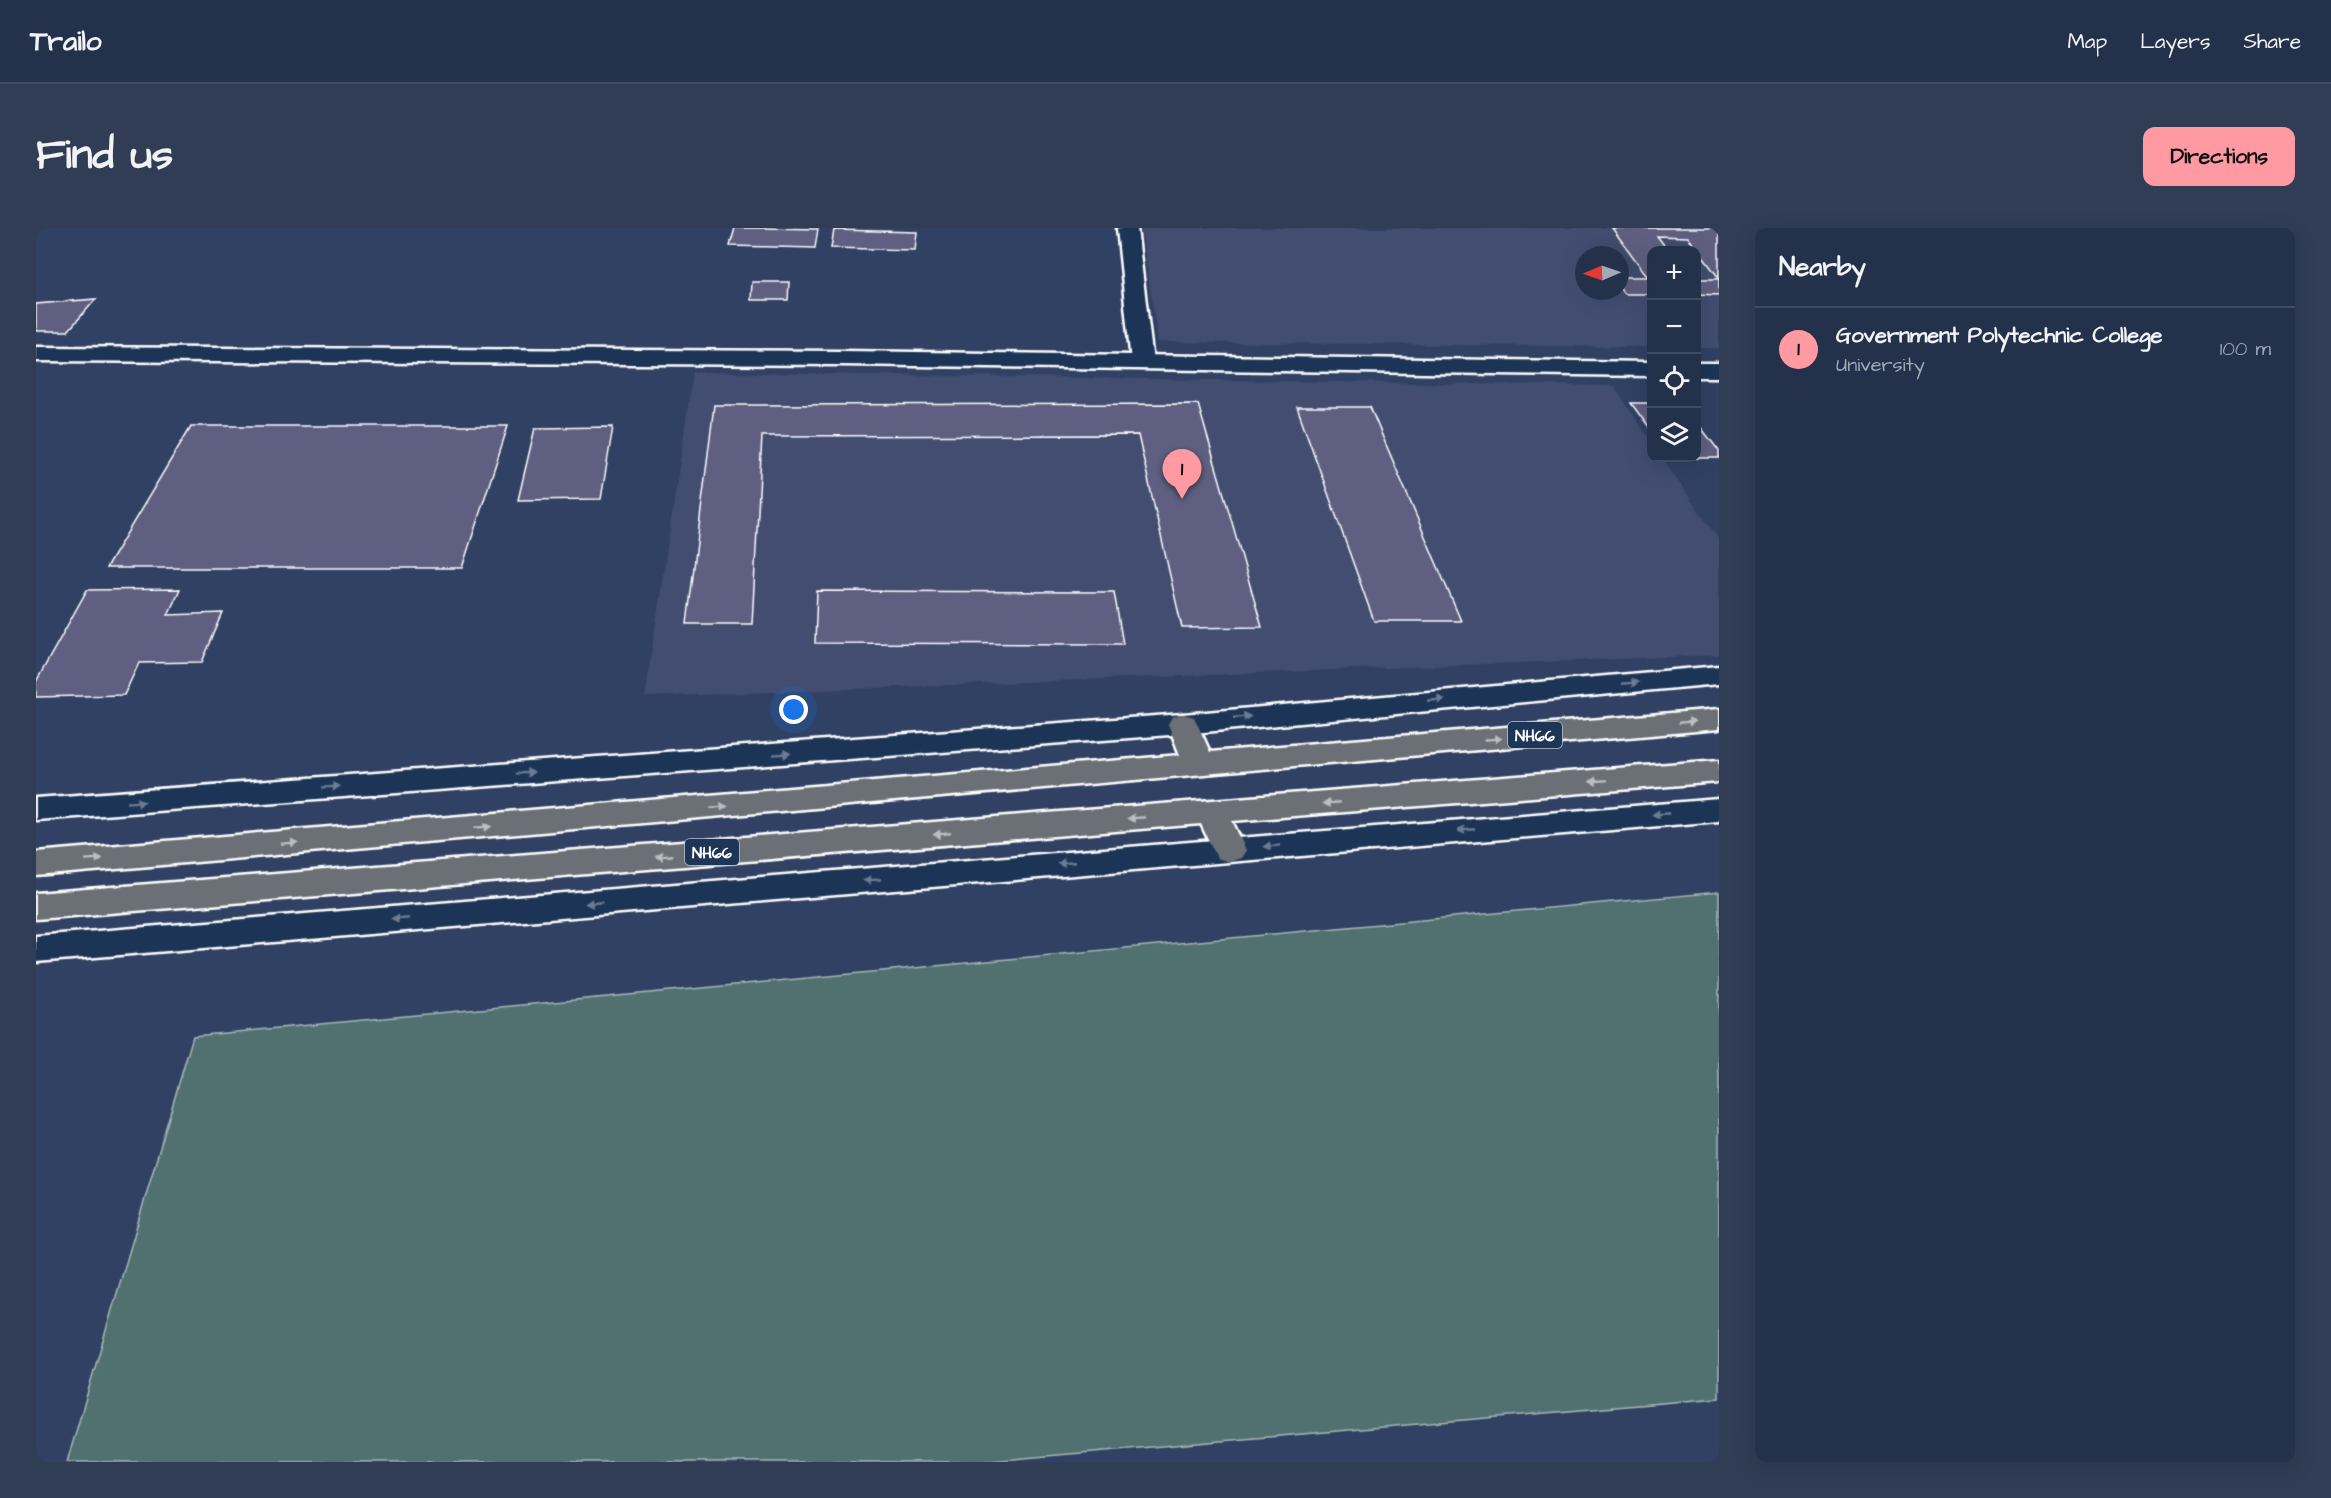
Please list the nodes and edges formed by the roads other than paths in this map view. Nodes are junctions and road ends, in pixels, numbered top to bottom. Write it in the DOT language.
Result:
graph roads {
  1 [pos="1127,228"];
  2 [pos="36,354"];
  3 [pos="1142,362"];
  4 [pos="1647,369"];
  5 [pos="1701,370"];
  6 [pos="1719,370"];
  7 [pos="1719,675"];
  8 [pos="1719,719"];
  9 [pos="1184,724"];
  10 [pos="1200,765"];
  11 [pos="1719,771"];
  12 [pos="36,809"];
  13 [pos="1719,810"];
  14 [pos="1212,812"];
  15 [pos="1229,850"];
  16 [pos="36,864"];
  17 [pos="36,906"];
  18 [pos="36,949"];
  1 -- 3 [label="street"];
  2 -- 3 [label="street"];
  3 -- 4 [label="street"];
  5 -- 6 [label="street"];
  9 -- 7 [label="street, one-way"];
  10 -- 8 [label="highway, NH66, one-way"];
  9 -- 10 [label="highway"];
  12 -- 9 [label="street, one-way"];
  16 -- 10 [label="highway, NH66, one-way"];
  11 -- 14 [label="highway, NH66, one-way"];
  13 -- 15 [label="street, one-way"];
  14 -- 15 [label="highway"];
  14 -- 17 [label="highway, NH66, one-way"];
  15 -- 18 [label="street, one-way"];
}
